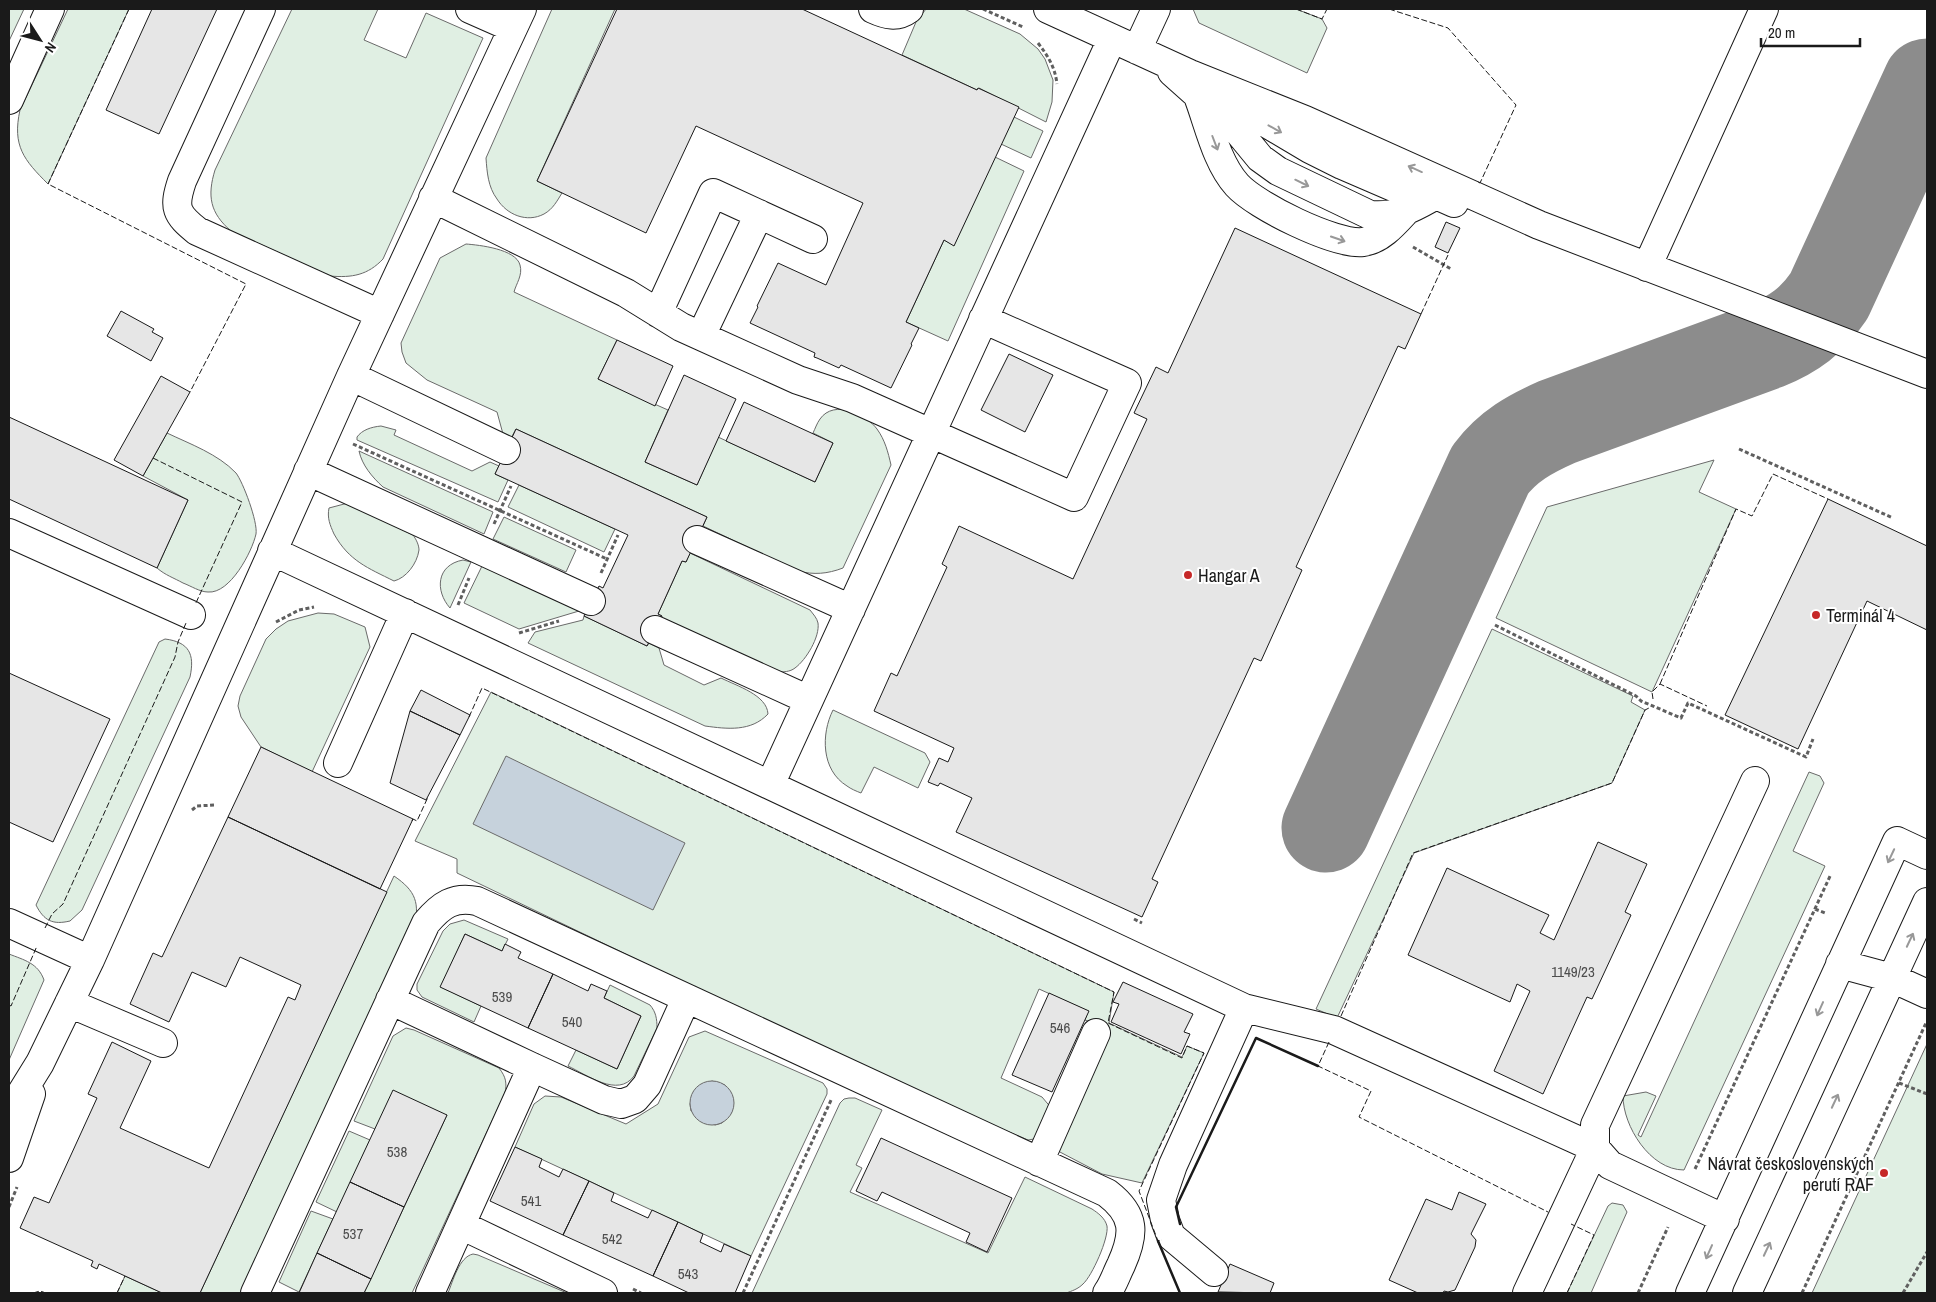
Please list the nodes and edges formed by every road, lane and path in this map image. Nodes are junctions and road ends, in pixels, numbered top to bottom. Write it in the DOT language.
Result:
graph roads {
  1 [pos="50,9"];
  2 [pos="261,9"];
  3 [pos="470,9"];
  4 [pos="873,9"];
  5 [pos="910,9"];
  6 [pos="983,9"];
  7 [pos="1048,9"];
  8 [pos="1156,9"];
  9 [pos="1764,9"];
  10 [pos="518,18"];
  11 [pos="1027,32"];
  12 [pos="1032,37"];
  13 [pos="1042,37"];
  14 [pos="1112,39"];
  15 [pos="1149,56"];
  16 [pos="1194,86"];
  17 [pos="9,100"];
  18 [pos="1436,195"];
  19 [pos="433,198"];
  20 [pos="1405,212"];
  21 [pos="758,214"];
  22 [pos="1539,225"];
  23 [pos="814,239"];
  24 [pos="1647,267"];
  25 [pos="658,313"];
  26 [pos="380,314"];
  27 [pos="984,319"];
  28 [pos="701,336"];
  29 [pos="1927,374"];
  30 [pos="351,376"];
  31 [pos="932,433"];
  32 [pos="349,442"];
  33 [pos="1739,449"];
  34 [pos="506,450"];
  35 [pos="308,471"];
  36 [pos="511,486"];
  37 [pos="500,510"];
  38 [pos="1893,518"];
  39 [pos="492,528"];
  40 [pos="9,533"];
  41 [pos="618,535"];
  42 [pos="697,540"];
  43 [pos="272,551"];
  44 [pos="607,559"];
  45 [pos="472,572"];
  46 [pos="599,576"];
  47 [pos="591,601"];
  48 [pos="320,607"];
  49 [pos="466,609"];
  50 [pos="851,609"];
  51 [pos="404,613"];
  52 [pos="191,615"];
  53 [pos="561,620"];
  54 [pos="273,624"];
  55 [pos="1495,625"];
  56 [pos="655,630"];
  57 [pos="518,633"];
  58 [pos="809,700"];
  59 [pos="1813,739"];
  60 [pos="338,762"];
  61 [pos="1755,781"];
  62 [pos="770,785"];
  63 [pos="191,804"];
  64 [pos="214,805"];
  65 [pos="1927,855"];
  66 [pos="1831,874"];
  67 [pos="1927,902"];
  68 [pos="1815,909"];
  69 [pos="1825,914"];
  70 [pos="9,923"];
  71 [pos="90,960"];
  72 [pos="1840,964"];
  73 [pos="1892,978"];
  74 [pos="1927,994"];
  75 [pos="686,999"];
  76 [pos="390,1000"];
  77 [pos="69,1003"];
  78 [pos="1244,1008"];
  79 [pos="1927,1020"];
  80 [pos="1096,1033"];
  81 [pos="163,1044"];
  82 [pos="532,1067"];
  83 [pos="1899,1082"];
  84 [pos="1927,1094"];
  85 [pos="833,1095"];
  86 [pos="16,1117"];
  87 [pos="9,1145"];
  88 [pos="1595,1148"];
  89 [pos="9,1158"];
  90 [pos="1039,1162"];
  91 [pos="1695,1169"];
  92 [pos="1724,1218"];
  93 [pos="1672,1220"];
  94 [pos="461,1225"];
  95 [pos="1927,1252"];
  96 [pos="1214,1272"];
  97 [pos="632,1289"];
  98 [pos="255,1293"];
  99 [pos="430,1293"];
  100 [pos="603,1293"];
  101 [pos="641,1293"];
  102 [pos="743,1293"];
  103 [pos="1106,1293"];
  104 [pos="1527,1293"];
  105 [pos="1638,1293"];
  106 [pos="1690,1293"];
  107 [pos="1747,1293"];
  108 [pos="1802,1293"];
  109 [pos="1903,1293"];
  1 -- 17 [label="lane"];
  2 -- 26 [label="lane"];
  3 -- 10 [label="lane"];
  4 -- 5 [label="lane"];
  6 -- 11 [label="path"];
  7 -- 14 [label="lane"];
  8 -- 15 [label="lane"];
  9 -- 24 [label="lane"];
  10 -- 19 [label="lane"];
  12 -- 13 [label="path"];
  14 -- 15 [label="lane"];
  14 -- 27 [label="lane"];
  15 -- 16 [label="lane"];
  16 -- 18 [label="lane, one-way"];
  16 -- 20 [label="lane, one-way"];
  16 -- 20 [label="lane, one-way"];
  22 -- 16 [label="lane, one-way"];
  18 -- 20 [label="lane"];
  18 -- 22 [label="lane"];
  19 -- 25 [label="lane"];
  19 -- 26 [label="lane"];
  21 -- 23 [label="lane"];
  21 -- 25 [label="lane"];
  21 -- 28 [label="lane"];
  22 -- 24 [label="lane"];
  24 -- 29 [label="lane"];
  25 -- 28 [label="lane"];
  26 -- 30 [label="lane"];
  27 -- 31 [label="lane"];
  27 -- 31 [label="lane"];
  28 -- 31 [label="lane"];
  30 -- 34 [label="lane"];
  30 -- 35 [label="lane"];
  31 -- 50 [label="lane"];
  32 -- 37 [label="path"];
  33 -- 38 [label="path"];
  35 -- 43 [label="lane"];
  35 -- 47 [label="lane"];
  36 -- 37 [label="path"];
  37 -- 39 [label="path"];
  37 -- 44 [label="path"];
  40 -- 52 [label="lane"];
  41 -- 44 [label="path"];
  42 -- 50 [label="lane"];
  43 -- 51 [label="lane"];
  43 -- 71 [label="lane"];
  44 -- 46 [label="path"];
  45 -- 49 [label="path"];
  48 -- 54 [label="path"];
  50 -- 58 [label="lane"];
  51 -- 60 [label="lane"];
  51 -- 62 [label="lane"];
  53 -- 57 [label="path"];
  55 -- 59 [label="path"];
  56 -- 58 [label="lane"];
  58 -- 62 [label="lane"];
  61 -- 88 [label="lane"];
  62 -- 78 [label="lane"];
  63 -- 64 [label="path"];
  65 -- 72 [label="lane, one-way"];
  66 -- 68 [label="path"];
  73 -- 67 [label="lane, one-way"];
  68 -- 69 [label="path"];
  68 -- 91 [label="path"];
  70 -- 71 [label="lane"];
  71 -- 77 [label="lane"];
  72 -- 73 [label="lane"];
  72 -- 92 [label="lane, one-way"];
  73 -- 74 [label="lane"];
  107 -- 73 [label="lane, one-way"];
  75 -- 76 [label="lane"];
  75 -- 82 [label="lane"];
  75 -- 90 [label="lane"];
  76 -- 82 [label="lane"];
  76 -- 98 [label="lane"];
  77 -- 81 [label="lane"];
  77 -- 86 [label="lane"];
  78 -- 88 [label="lane"];
  78 -- 96 [label="lane"];
  79 -- 83 [label="path"];
  80 -- 90 [label="lane"];
  82 -- 94 [label="lane"];
  83 -- 84 [label="path"];
  83 -- 108 [label="path"];
  85 -- 102 [label="path"];
  86 -- 87 [label="lane"];
  86 -- 89 [label="lane"];
  88 -- 92 [label="lane"];
  88 -- 104 [label="lane"];
  90 -- 103 [label="lane"];
  92 -- 106 [label="lane, one-way"];
  93 -- 105 [label="path"];
  94 -- 99 [label="lane"];
  94 -- 100 [label="lane"];
  95 -- 109 [label="path"];
  97 -- 101 [label="path"];
}
